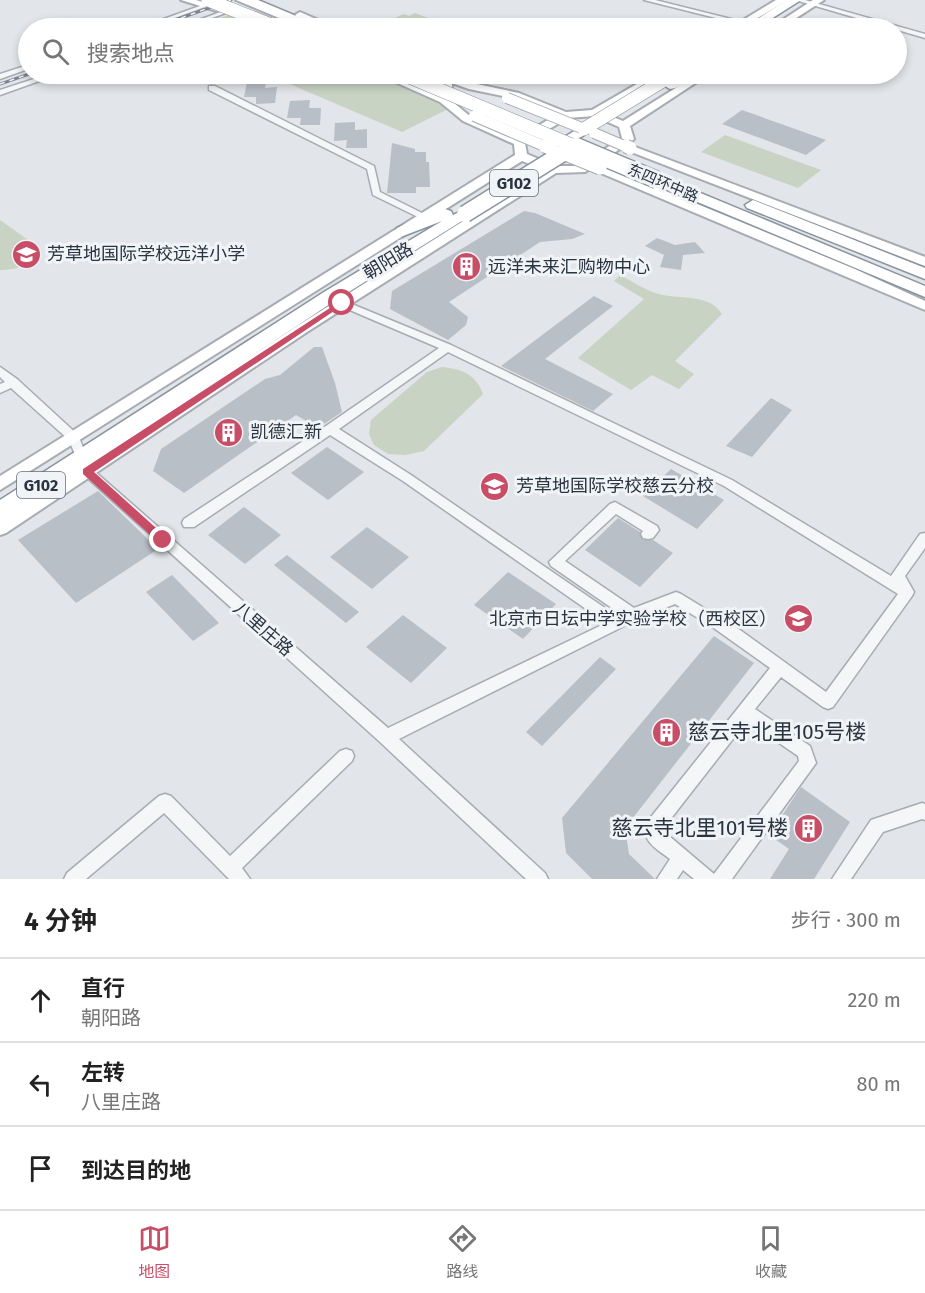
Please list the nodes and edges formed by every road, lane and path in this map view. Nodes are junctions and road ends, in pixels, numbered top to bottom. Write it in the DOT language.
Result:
graph roads {
  1 [pos="186,0"];
  2 [pos="242,0"];
  3 [pos="248,0"];
  4 [pos="258,0"];
  5 [pos="267,0"];
  6 [pos="646,0"];
  7 [pos="783,0"];
  8 [pos="210,1"];
  9 [pos="805,1"];
  10 [pos="226,6"];
  11 [pos="269,11"];
  12 [pos="167,18"];
  13 [pos="201,18"];
  14 [pos="255,18"];
  15 [pos="256,18"];
  16 [pos="256,18"];
  17 [pos="260,18"];
  18 [pos="263,18"];
  19 [pos="286,18"];
  20 [pos="294,18"];
  21 [pos="298,18"];
  22 [pos="307,18"];
  23 [pos="716,18"];
  24 [pos="758,18"];
  25 [pos="766,18"];
  26 [pos="776,18"];
  27 [pos="785,18"];
  28 [pos="863,18"];
  29 [pos="907,31"];
  30 [pos="925,36"];
  31 [pos="18,71"];
  32 [pos="0,77"];
  33 [pos="26,84"];
  34 [pos="415,84"];
  35 [pos="423,84"];
  36 [pos="433,84"];
  37 [pos="440,84"];
  38 [pos="442,84"];
  39 [pos="464,84"];
  40 [pos="655,84"];
  41 [pos="658,84"];
  42 [pos="688,84"];
  43 [pos="212,88"];
  44 [pos="0,93"];
  45 [pos="595,113"];
  46 [pos="565,115"];
  47 [pos="624,125"];
  48 [pos="589,131"];
  49 [pos="519,142"];
  50 [pos="629,144"];
  51 [pos="557,151"];
  52 [pos="521,156"];
  53 [pos="581,169"];
  54 [pos="553,170"];
  55 [pos="663,171"];
  56 [pos="631,181"];
  57 [pos="792,209"];
  58 [pos="461,212"];
  59 [pos="425,217"];
  60 [pos="403,231"];
  61 [pos="436,244"];
  62 [pos="797,250"];
  63 [pos="925,262"];
  64 [pos="925,273"];
  65 [pos="925,292"];
  66 [pos="342,303"];
  67 [pos="925,306"];
  68 [pos="447,347"];
  69 [pos="0,371"];
  70 [pos="6,386"];
  71 [pos="330,429"];
  72 [pos="81,454"];
  73 [pos="0,484"];
  74 [pos="0,501"];
  75 [pos="0,511"];
  76 [pos="189,523"];
  77 [pos="0,528"];
  78 [pos="648,534"];
  79 [pos="925,538"];
  80 [pos="907,591"];
  81 [pos="633,615"];
  82 [pos="618,624"];
  83 [pos="779,668"];
  84 [pos="745,711"];
  85 [pos="386,737"];
  86 [pos="346,756"];
  87 [pos="925,812"];
  88 [pos="682,858"];
  89 [pos="236,873"];
  90 [pos="73,879"];
  91 [pos="538,879"];
  92 [pos="666,879"];
  93 [pos="708,879"];
  94 [pos="721,879"];
  95 [pos="841,879"];
  1 -- 8 [label="street"];
  2 -- 11 [label="street"];
  3 -- 20 [label="highway"];
  4 -- 21 [label="highway"];
  5 -- 22 [label="street"];
  6 -- 23 [label="street"];
  7 -- 24 [label="street"];
  8 -- 10 [label="street"];
  8 -- 12 [label="street"];
  8 -- 14 [label="highway, bridge"];
  8 -- 15 [label="street"];
  9 -- 25 [label="highway"];
  9 -- 26 [label="highway"];
  9 -- 27 [label="street"];
  9 -- 28 [label="street"];
  10 -- 13 [label="street"];
  10 -- 16 [label="street"];
  10 -- 18 [label="highway"];
  11 -- 17 [label="street"];
  11 -- 19 [label="street"];
  29 -- 30 [label="street"];
  31 -- 32 [label="street"];
  33 -- 44 [label="street"];
  34 -- 49 [label="street, 东四环中路"];
  35 -- 55 [label="highway, 东四环中路, bridge"];
  36 -- 51 [label="street, 东四环中路, bridge"];
  37 -- 55 [label="highway, 东四环中路"];
  38 -- 48 [label="street, 东四环中路, bridge"];
  39 -- 46 [label="street"];
  40 -- 45 [label="street, 朝阳路"];
  41 -- 48 [label="highway, 朝阳路 / G102"];
  42 -- 47 [label="street"];
  43 -- 59 [label="street"];
  45 -- 46 [label="street"];
  45 -- 47 [label="street"];
  46 -- 49 [label="street"];
  47 -- 50 [label="street"];
  48 -- 50 [label="street, 东四环中路, bridge"];
  48 -- 51 [label="highway, 朝阳路 / G102, bridge"];
  49 -- 52 [label="street"];
  50 -- 53 [label="street"];
  50 -- 55 [label="street, 东四环中路"];
  50 -- 57 [label="street, 东四环中路"];
  51 -- 56 [label="street, 东四环中路, bridge"];
  51 -- 58 [label="highway, 朝阳路 / G102, bridge"];
  52 -- 54 [label="street"];
  52 -- 59 [label="street, 朝阳路"];
  53 -- 54 [label="street"];
  53 -- 62 [label="street, 东四环中路"];
  54 -- 61 [label="street, 朝阳路"];
  55 -- 56 [label="street"];
  55 -- 57 [label="street, 东四环中路"];
  55 -- 64 [label="highway, 东四环中路"];
  55 -- 65 [label="highway, 东四环中路"];
  56 -- 62 [label="street, 东四环中路"];
  57 -- 63 [label="street, 东四环中路"];
  58 -- 60 [label="highway"];
  58 -- 61 [label="highway"];
  58 -- 72 [label="highway, 朝阳路 / G102"];
  59 -- 60 [label="street, 朝阳路"];
  60 -- 72 [label="street, 朝阳路"];
  61 -- 66 [label="street, 朝阳路"];
  62 -- 67 [label="street, 东四环中路"];
  66 -- 68 [label="street"];
  66 -- 72 [label="street, 朝阳路"];
  68 -- 71 [label="street"];
  68 -- 80 [label="street"];
  69 -- 70 [label="street, 八里庄路"];
  70 -- 72 [label="street, 八里庄路"];
  71 -- 76 [label="street"];
  71 -- 82 [label="street"];
  72 -- 73 [label="street, 朝阳路"];
  72 -- 74 [label="highway, 朝阳路 / G102"];
  72 -- 75 [label="highway, 朝阳路 / G102"];
  72 -- 77 [label="street, 朝阳路"];
  72 -- 85 [label="street, 八里庄路"];
  78 -- 81 [label="street"];
  79 -- 80 [label="street"];
  80 -- 83 [label="street"];
  81 -- 82 [label="street"];
  81 -- 83 [label="street"];
  82 -- 85 [label="street"];
  83 -- 84 [label="street"];
  84 -- 88 [label="street"];
  84 -- 94 [label="street"];
  85 -- 91 [label="street, 八里庄路"];
  86 -- 89 [label="street"];
  87 -- 95 [label="street"];
  88 -- 92 [label="street"];
  88 -- 93 [label="street"];
  89 -- 90 [label="street"];
}
